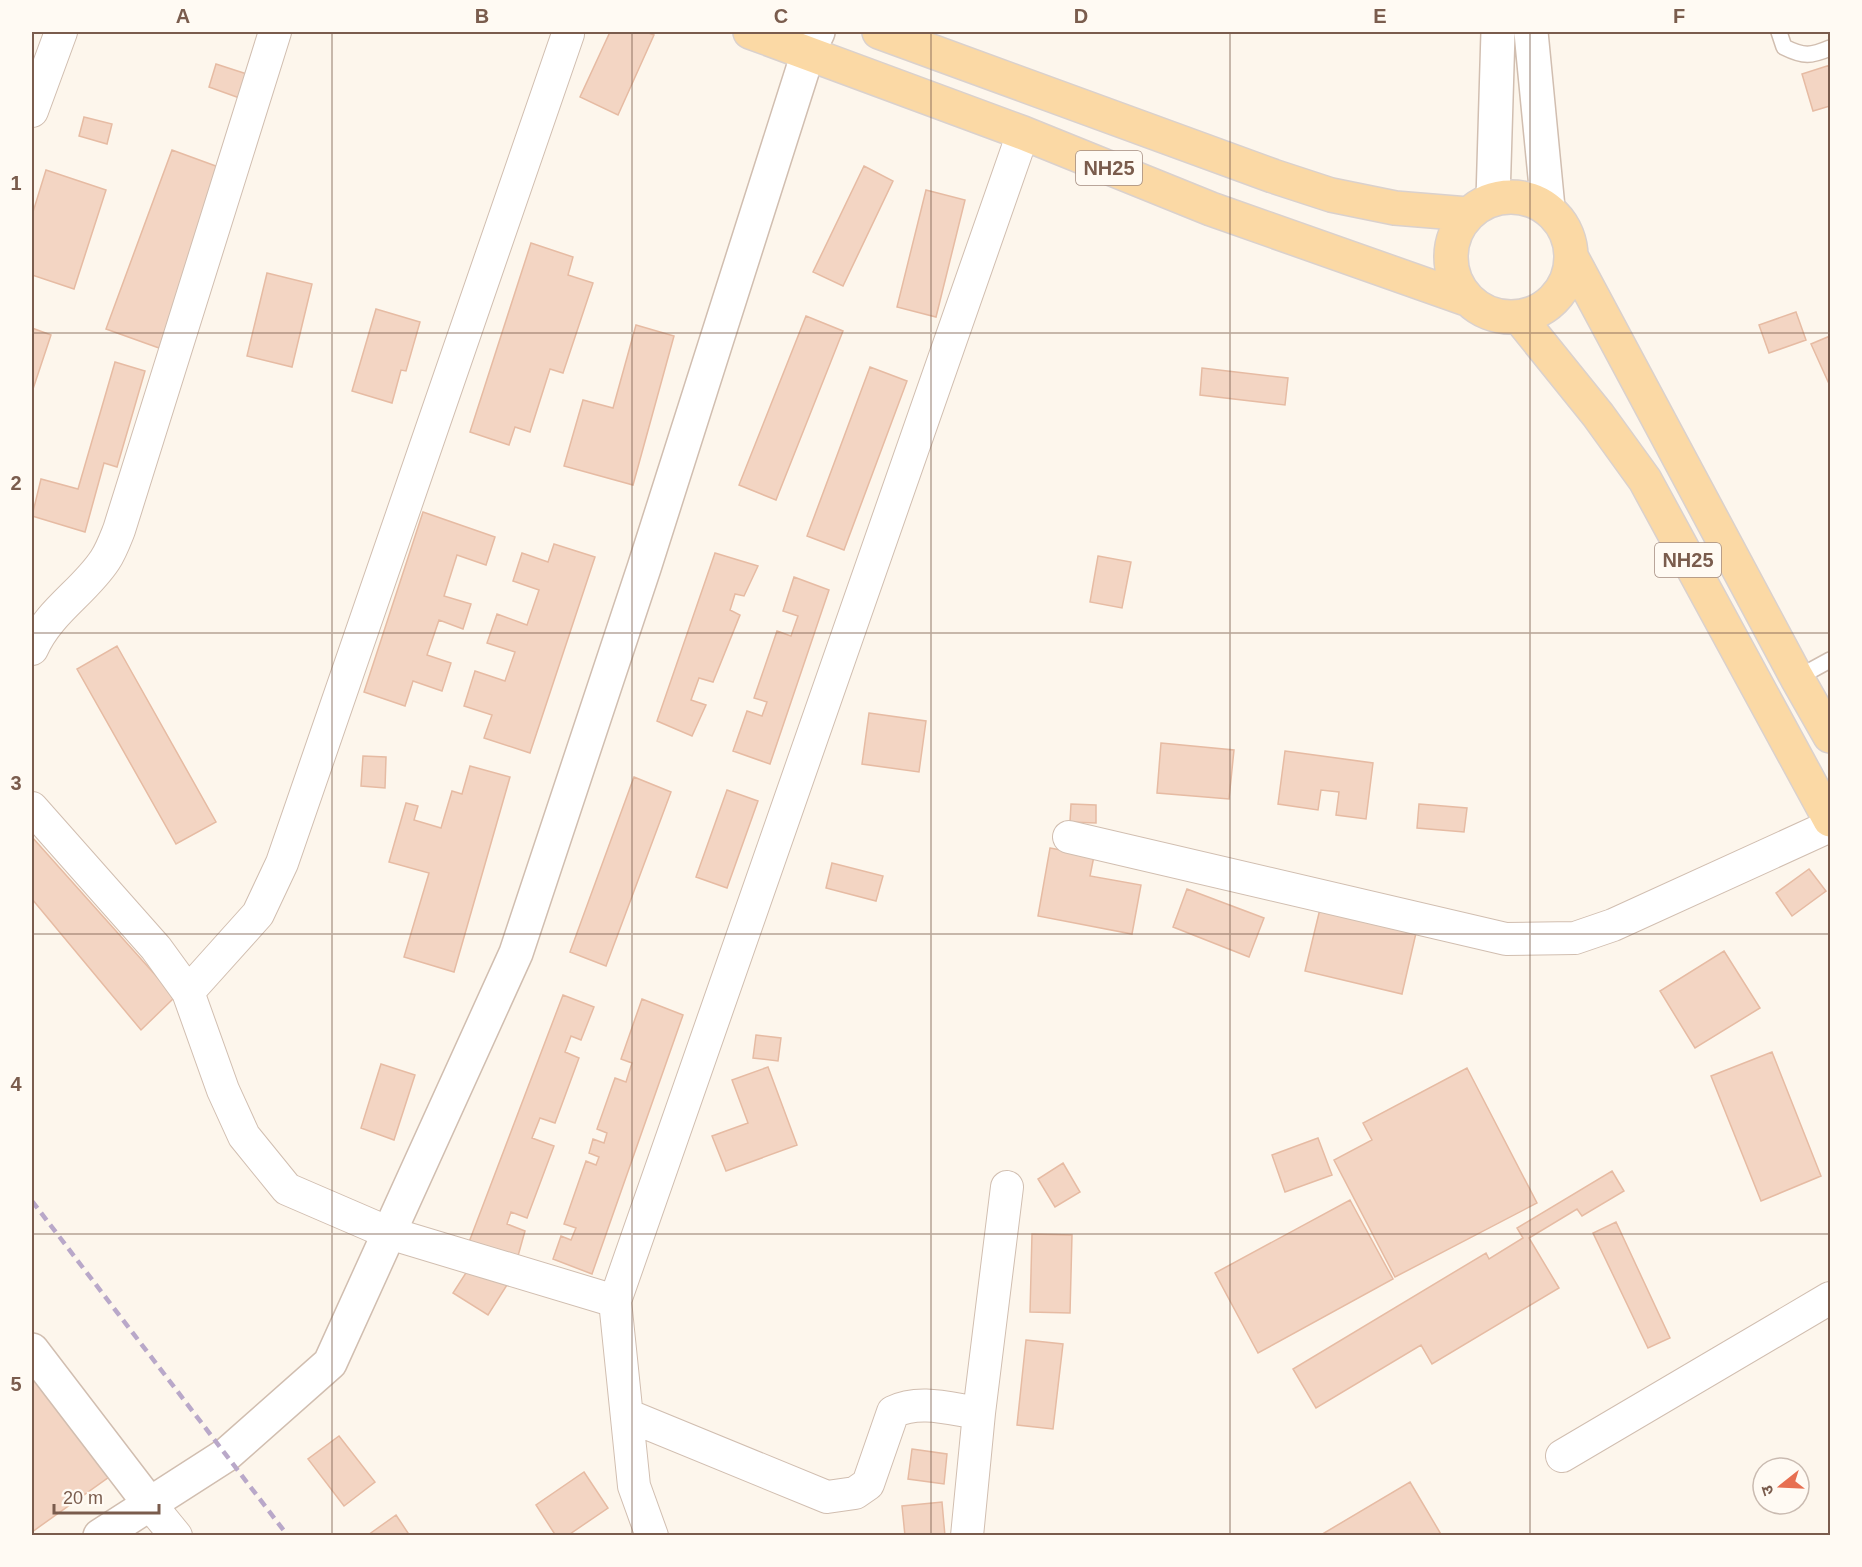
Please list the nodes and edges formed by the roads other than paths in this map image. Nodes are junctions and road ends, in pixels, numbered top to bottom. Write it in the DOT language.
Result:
graph roads {
  1 [pos="61,32"];
  2 [pos="275,32"];
  3 [pos="750,32"];
  4 [pos="879,32"];
  5 [pos="1498,32"];
  6 [pos="1532,32"];
  7 [pos="1779,32"];
  8 [pos="568,34"];
  9 [pos="813,42"];
  10 [pos="1830,48"];
  11 [pos="32,111"];
  12 [pos="1023,134"];
  13 [pos="1480,206"];
  14 [pos="1548,208"];
  15 [pos="1572,258"];
  16 [pos="1469,300"];
  17 [pos="1519,317"];
  18 [pos="32,649"];
  19 [pos="1830,660"];
  20 [pos="1797,678"];
  21 [pos="1830,736"];
  22 [pos="32,808"];
  23 [pos="1830,820"];
  24 [pos="1830,826"];
  25 [pos="1069,837"];
  26 [pos="188,992"];
  27 [pos="1007,1187"];
  28 [pos="389,1233"];
  29 [pos="1830,1298"];
  30 [pos="615,1301"];
  31 [pos="32,1350"];
  32 [pos="979,1413"];
  33 [pos="627,1415"];
  34 [pos="1562,1456"];
  35 [pos="150,1503"];
  36 [pos="100,1536"];
  37 [pos="176,1536"];
  38 [pos="652,1536"];
  39 [pos="967,1536"];
  1 -- 11 [label="street"];
  2 -- 18 [label="street"];
  3 -- 9 [label="main road, NH25"];
  4 -- 13 [label="main road, NH25"];
  5 -- 13 [label="street"];
  6 -- 14 [label="street"];
  7 -- 10 [label="lane"];
  8 -- 26 [label="street"];
  9 -- 12 [label="main road, NH25"];
  9 -- 28 [label="street"];
  12 -- 16 [label="main road, NH25"];
  12 -- 30 [label="street"];
  13 -- 14 [label="main road, NH25"];
  13 -- 16 [label="main road, NH25"];
  14 -- 15 [label="main road, NH25"];
  15 -- 17 [label="main road, NH25"];
  15 -- 20 [label="main road, NH25"];
  16 -- 17 [label="main road, NH25"];
  17 -- 23 [label="main road, NH25"];
  19 -- 20 [label="lane"];
  20 -- 21 [label="main road, NH25"];
  22 -- 26 [label="street"];
  24 -- 25 [label="street"];
  26 -- 28 [label="street"];
  27 -- 32 [label="street"];
  28 -- 30 [label="street"];
  28 -- 35 [label="street"];
  29 -- 34 [label="street"];
  30 -- 33 [label="street"];
  31 -- 35 [label="street"];
  32 -- 33 [label="street"];
  32 -- 39 [label="street"];
  33 -- 38 [label="street"];
  35 -- 36 [label="street"];
  35 -- 37 [label="street"];
}
